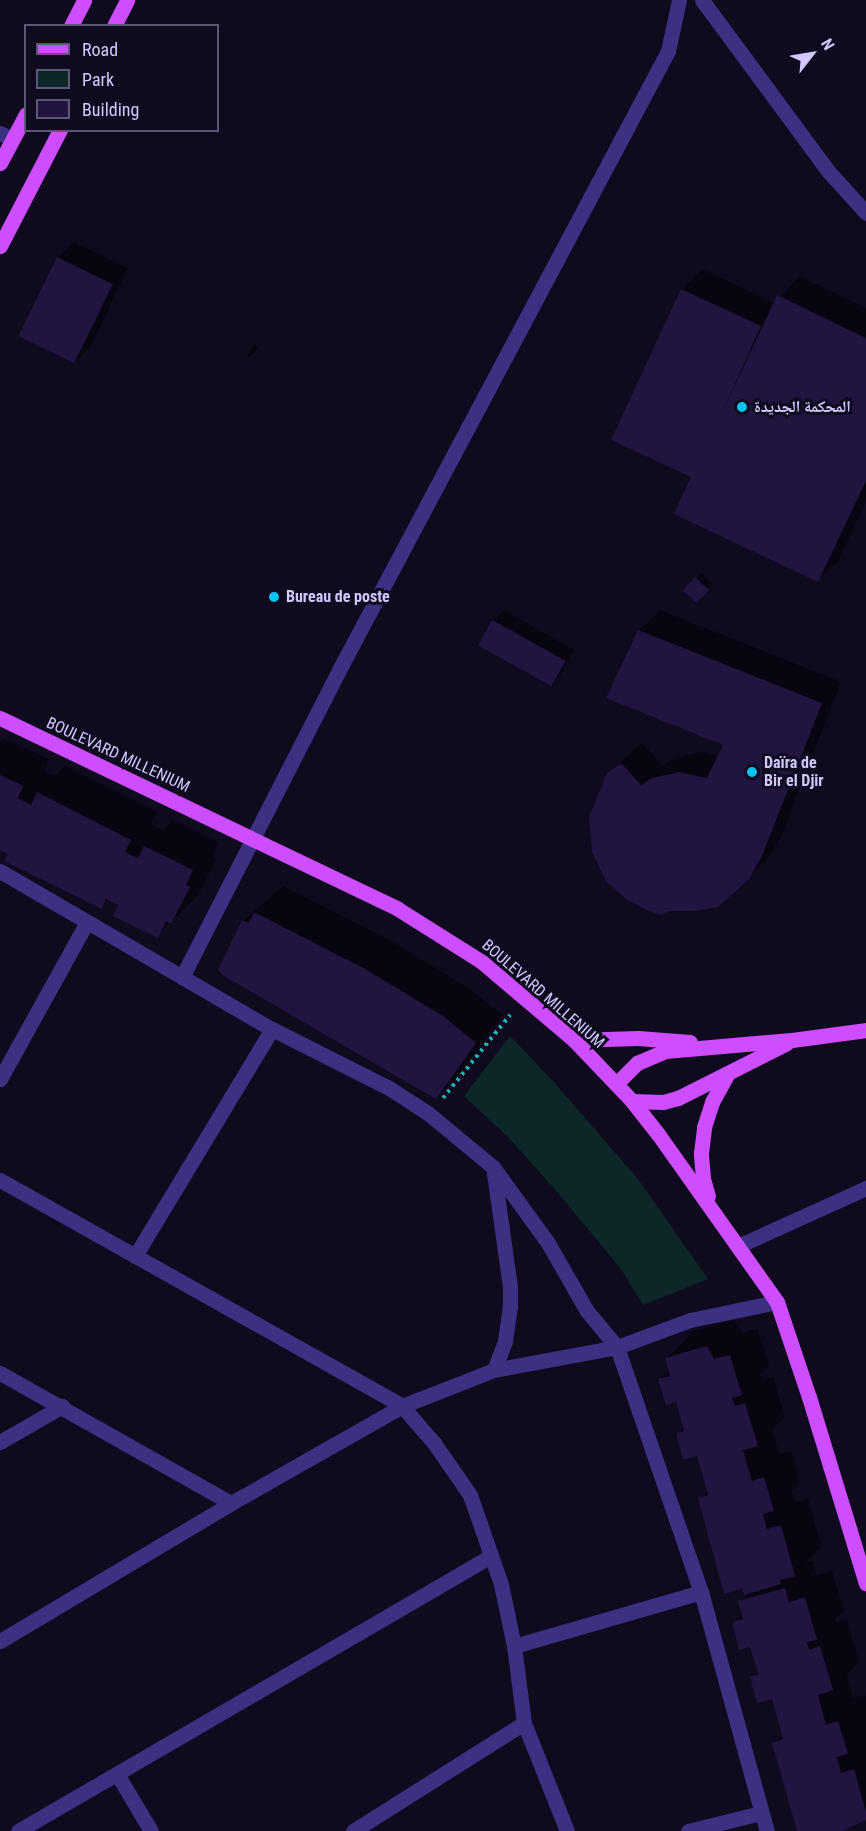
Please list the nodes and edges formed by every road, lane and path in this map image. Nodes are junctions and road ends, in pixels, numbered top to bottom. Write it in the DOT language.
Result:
graph roads {
  1 [pos="84,0"];
  2 [pos="127,0"];
  3 [pos="679,0"];
  4 [pos="702,0"];
  5 [pos="72,24"];
  6 [pos="115,24"];
  7 [pos="24,116"];
  8 [pos="59,132"];
  9 [pos="6,136"];
  10 [pos="0,163"];
  11 [pos="866,213"];
  12 [pos="0,246"];
  13 [pos="0,718"];
  14 [pos="252,838"];
  15 [pos="0,872"];
  16 [pos="87,922"];
  17 [pos="182,977"];
  18 [pos="524,998"];
  19 [pos="272,1029"];
  20 [pos="866,1030"];
  21 [pos="574,1040"];
  22 [pos="792,1040"];
  23 [pos="717,1046"];
  24 [pos="728,1073"];
  25 [pos="0,1079"];
  26 [pos="616,1084"];
  27 [pos="632,1101"];
  28 [pos="429,1114"];
  29 [pos="493,1167"];
  30 [pos="0,1180"];
  31 [pos="866,1188"];
  32 [pos="712,1208"];
  33 [pos="738,1246"];
  34 [pos="135,1256"];
  35 [pos="777,1302"];
  36 [pos="617,1347"];
  37 [pos="494,1370"];
  38 [pos="0,1373"];
  39 [pos="62,1406"];
  40 [pos="402,1406"];
  41 [pos="0,1442"];
  42 [pos="231,1503"];
  43 [pos="491,1556"];
  44 [pos="866,1583"];
  45 [pos="701,1592"];
  46 [pos="0,1641"];
  47 [pos="514,1646"];
  48 [pos="524,1722"];
  49 [pos="117,1774"];
  50 [pos="761,1813"];
  51 [pos="18,1831"];
  52 [pos="151,1831"];
  53 [pos="353,1831"];
  54 [pos="567,1831"];
  55 [pos="688,1831"];
  56 [pos="767,1831"];
  1 -- 5 [label="main road"];
  2 -- 6 [label="main road"];
  3 -- 14 [label="street"];
  4 -- 11 [label="street"];
  7 -- 9 [label="main road"];
  8 -- 12 [label="main road"];
  9 -- 10 [label="main road"];
  13 -- 14 [label="main road, BOULEVARD MILLENIUM"];
  14 -- 17 [label="street"];
  14 -- 18 [label="main road, BOULEVARD MILLENIUM"];
  15 -- 16 [label="street"];
  16 -- 17 [label="street"];
  16 -- 25 [label="street"];
  17 -- 19 [label="street"];
  18 -- 21 [label="main road, BOULEVARD MILLENIUM"];
  18 -- 28 [label="path"];
  19 -- 28 [label="street"];
  19 -- 34 [label="street"];
  20 -- 22 [label="main road"];
  21 -- 23 [label="main road"];
  21 -- 26 [label="main road, BOULEVARD MILLENIUM"];
  22 -- 23 [label="main road"];
  22 -- 24 [label="main road"];
  23 -- 26 [label="main road"];
  24 -- 27 [label="main road"];
  24 -- 32 [label="main road"];
  26 -- 27 [label="main road, BOULEVARD MILLENIUM"];
  27 -- 32 [label="main road, BOULEVARD MILLENIUM"];
  28 -- 29 [label="street"];
  29 -- 36 [label="street"];
  29 -- 37 [label="street"];
  30 -- 34 [label="street"];
  31 -- 33 [label="street"];
  32 -- 33 [label="main road, BOULEVARD MILLENIUM"];
  33 -- 35 [label="main road, BOULEVARD MILLENIUM"];
  34 -- 40 [label="street"];
  35 -- 36 [label="street"];
  35 -- 44 [label="main road, BOULEVARD MILLENIUM"];
  36 -- 37 [label="street"];
  36 -- 45 [label="street"];
  37 -- 40 [label="street"];
  38 -- 39 [label="street"];
  39 -- 41 [label="street"];
  39 -- 42 [label="street"];
  40 -- 42 [label="street"];
  40 -- 43 [label="street"];
  42 -- 46 [label="street"];
  43 -- 47 [label="street"];
  43 -- 49 [label="street"];
  45 -- 47 [label="street"];
  45 -- 50 [label="street"];
  47 -- 48 [label="street"];
  48 -- 53 [label="street"];
  48 -- 54 [label="street"];
  49 -- 51 [label="street"];
  49 -- 52 [label="street"];
  50 -- 55 [label="street"];
  50 -- 56 [label="street"];
}
